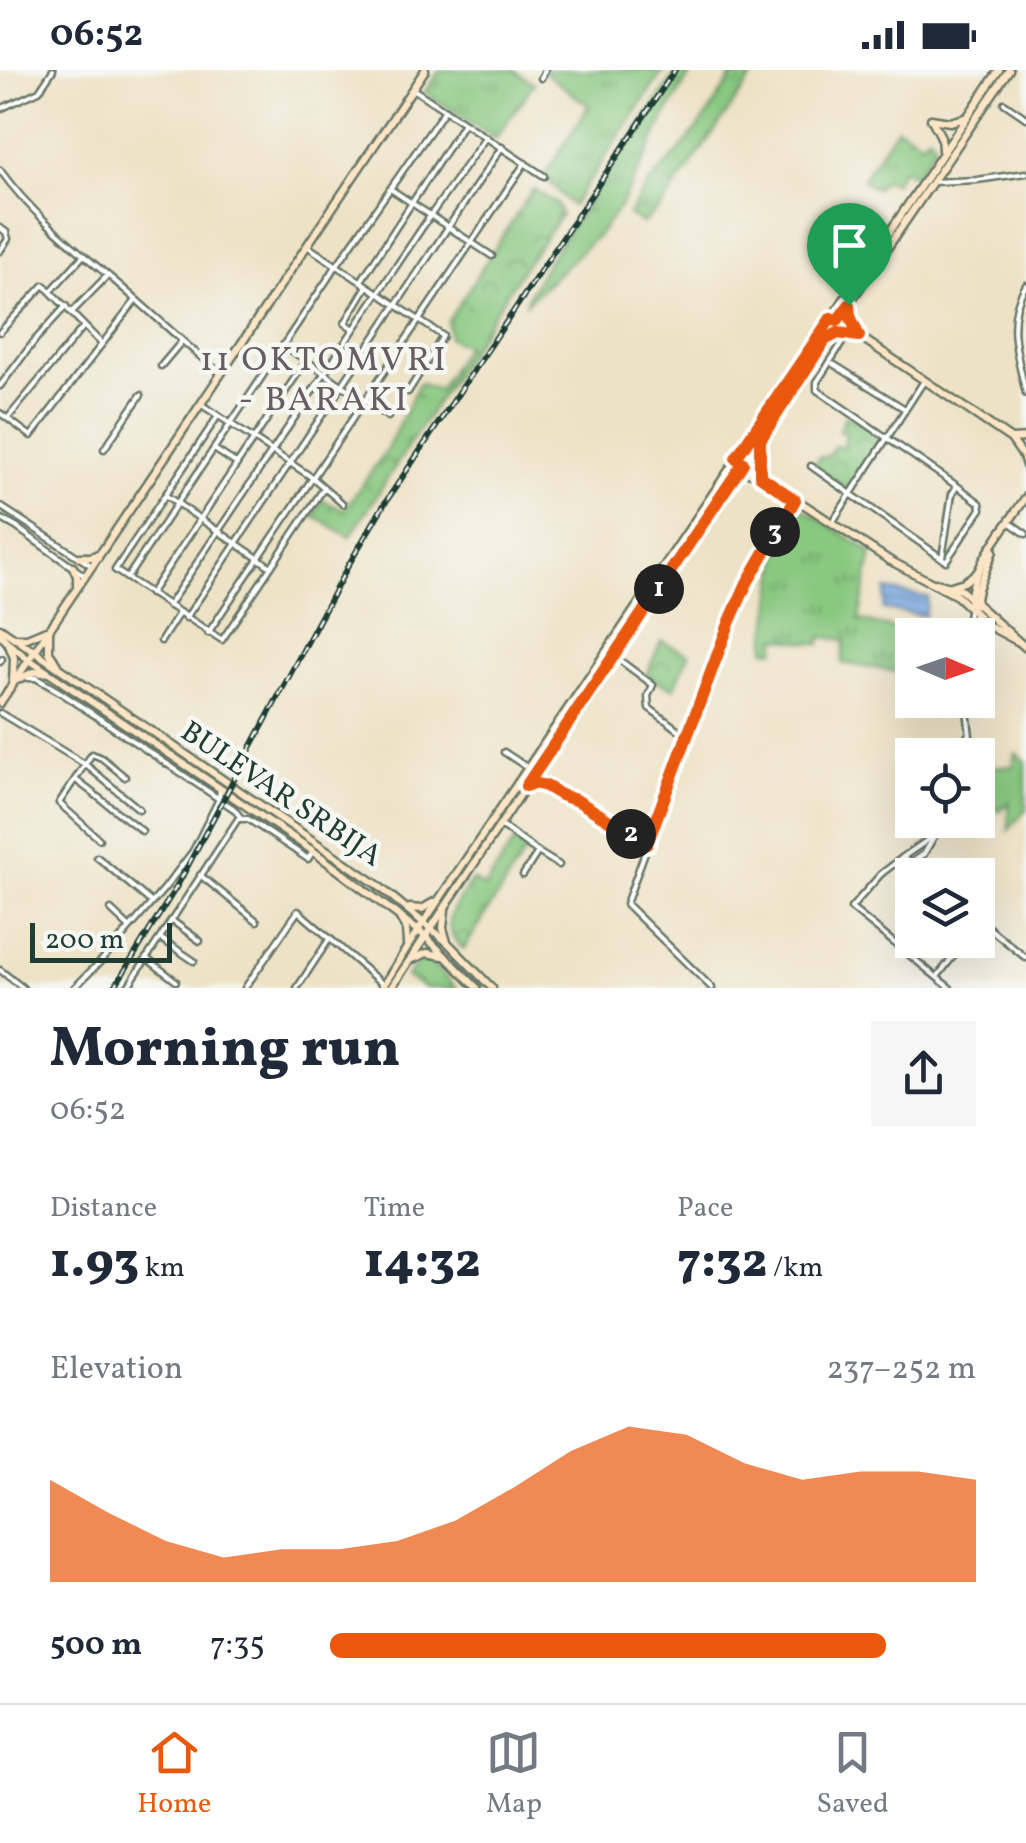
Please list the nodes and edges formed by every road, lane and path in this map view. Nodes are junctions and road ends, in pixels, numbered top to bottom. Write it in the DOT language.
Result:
graph roads {
  1 [pos="53,70"];
  2 [pos="425,70"];
  3 [pos="545,70"];
  4 [pos="999,70"];
  5 [pos="1009,70"];
  6 [pos="541,78"];
  7 [pos="412,89"];
  8 [pos="1004,103"];
  9 [pos="0,109"];
  10 [pos="444,110"];
  11 [pos="969,114"];
  12 [pos="1026,118"];
  13 [pos="464,123"];
  14 [pos="486,137"];
  15 [pos="502,147"];
  16 [pos="942,152"];
  17 [pos="525,163"];
  18 [pos="1026,164"];
  19 [pos="0,170"];
  20 [pos="1023,174"];
  21 [pos="544,176"];
  22 [pos="935,182"];
  23 [pos="391,189"];
  24 [pos="412,204"];
  25 [pos="430,216"];
  26 [pos="448,226"];
  27 [pos="0,228"];
  28 [pos="472,242"];
  29 [pos="308,246"];
  30 [pos="0,251"];
  31 [pos="492,256"];
  32 [pos="82,257"];
  33 [pos="337,265"];
  34 [pos="108,276"];
  35 [pos="360,281"];
  36 [pos="367,286"];
  37 [pos="1025,287"];
  38 [pos="51,290"];
  39 [pos="378,293"];
  40 [pos="136,300"];
  41 [pos="395,304"];
  42 [pos="849,305"];
  43 [pos="66,306"];
  44 [pos="71,313"];
  45 [pos="834,319"];
  46 [pos="419,320"];
  47 [pos="84,326"];
  48 [pos="354,329"];
  49 [pos="0,332"];
  50 [pos="856,334"];
  51 [pos="825,340"];
  52 [pos="844,340"];
  53 [pos="182,341"];
  54 [pos="102,344"];
  55 [pos="283,346"];
  56 [pos="306,362"];
  57 [pos="834,364"];
  58 [pos="160,366"];
  59 [pos="222,374"];
  60 [pos="325,374"];
  61 [pos="924,380"];
  62 [pos="342,385"];
  63 [pos="0,386"];
  64 [pos="408,392"];
  65 [pos="1026,394"];
  66 [pos="141,395"];
  67 [pos="365,400"];
  68 [pos="202,405"];
  69 [pos="905,409"];
  70 [pos="0,413"];
  71 [pos="218,416"];
  72 [pos="388,416"];
  73 [pos="8,418"];
  74 [pos="231,424"];
  75 [pos="886,438"];
  76 [pos="1026,438"];
  77 [pos="254,439"];
  78 [pos="760,440"];
  79 [pos="1013,441"];
  80 [pos="104,448"];
  81 [pos="214,449"];
  82 [pos="1025,450"];
  83 [pos="272,451"];
  84 [pos="740,461"];
  85 [pos="289,462"];
  86 [pos="237,464"];
  87 [pos="811,466"];
  88 [pos="1026,466"];
  89 [pos="760,476"];
  90 [pos="312,478"];
  91 [pos="730,484"];
  92 [pos="956,486"];
  93 [pos="324,488"];
  94 [pos="850,494"];
  95 [pos="165,495"];
  96 [pos="1026,496"];
  97 [pos="795,500"];
  98 [pos="178,503"];
  99 [pos="343,504"];
  100 [pos="0,506"];
  101 [pos="0,518"];
  102 [pos="201,519"];
  103 [pos="1008,521"];
  104 [pos="832,523"];
  105 [pos="218,531"];
  106 [pos="1026,534"];
  107 [pos="236,543"];
  108 [pos="994,545"];
  109 [pos="101,552"];
  110 [pos="79,557"];
  111 [pos="258,558"];
  112 [pos="944,559"];
  113 [pos="92,566"];
  114 [pos="74,567"];
  115 [pos="272,567"];
  116 [pos="976,574"];
  117 [pos="85,576"];
  118 [pos="127,578"];
  119 [pos="925,581"];
  120 [pos="950,586"];
  121 [pos="76,588"];
  122 [pos="150,594"];
  123 [pos="972,605"];
  124 [pos="168,606"];
  125 [pos="179,613"];
  126 [pos="186,618"];
  127 [pos="971,618"];
  128 [pos="983,618"];
  129 [pos="49,628"];
  130 [pos="995,629"];
  131 [pos="0,631"];
  132 [pos="208,632"];
  133 [pos="11,641"];
  134 [pos="161,641"];
  135 [pos="1017,642"];
  136 [pos="1026,648"];
  137 [pos="31,655"];
  138 [pos="614,656"];
  139 [pos="59,674"];
  140 [pos="28,678"];
  141 [pos="13,682"];
  142 [pos="3,692"];
  143 [pos="0,703"];
  144 [pos="0,713"];
  145 [pos="687,736"];
  146 [pos="504,752"];
  147 [pos="86,765"];
  148 [pos="528,768"];
  149 [pos="539,768"];
  150 [pos="125,777"];
  151 [pos="76,780"];
  152 [pos="526,786"];
  153 [pos="546,786"];
  154 [pos="220,789"];
  155 [pos="219,799"];
  156 [pos="139,809"];
  157 [pos="241,818"];
  158 [pos="500,825"];
  159 [pos="142,831"];
  160 [pos="931,838"];
  161 [pos="933,838"];
  162 [pos="99,839"];
  163 [pos="647,844"];
  164 [pos="314,851"];
  165 [pos="538,852"];
  166 [pos="97,857"];
  167 [pos="903,857"];
  168 [pos="918,858"];
  169 [pos="559,865"];
  170 [pos="200,875"];
  171 [pos="522,875"];
  172 [pos="443,894"];
  173 [pos="450,900"];
  174 [pos="152,902"];
  175 [pos="402,905"];
  176 [pos="110,910"];
  177 [pos="396,913"];
  178 [pos="171,920"];
  179 [pos="257,921"];
  180 [pos="129,927"];
  181 [pos="424,929"];
  182 [pos="995,934"];
  183 [pos="160,938"];
  184 [pos="330,938"];
  185 [pos="200,941"];
  186 [pos="447,942"];
  187 [pos="406,948"];
  188 [pos="146,958"];
  189 [pos="952,958"];
  190 [pos="1026,958"];
  191 [pos="450,960"];
  192 [pos="194,961"];
  193 [pos="408,963"];
  194 [pos="0,970"];
  195 [pos="390,975"];
  196 [pos="937,977"];
  197 [pos="376,978"];
  198 [pos="176,981"];
  199 [pos="489,985"];
  200 [pos="386,987"];
  201 [pos="23,988"];
  202 [pos="74,988"];
  203 [pos="128,988"];
  204 [pos="245,988"];
  205 [pos="296,988"];
  206 [pos="476,988"];
  207 [pos="712,988"];
  208 [pos="950,988"];
  1 -- 9 [label="street"];
  2 -- 7 [label="street"];
  3 -- 6 [label="street"];
  4 -- 11 [label="street"];
  5 -- 22 [label="street"];
  7 -- 10 [label="street"];
  7 -- 29 [label="street"];
  8 -- 12 [label="street"];
  10 -- 13 [label="street"];
  10 -- 23 [label="street"];
  11 -- 16 [label="street"];
  11 -- 16 [label="street"];
  13 -- 14 [label="street"];
  13 -- 24 [label="street"];
  14 -- 15 [label="street"];
  14 -- 25 [label="street"];
  15 -- 17 [label="street"];
  15 -- 26 [label="street"];
  16 -- 45 [label="street"];
  17 -- 21 [label="street"];
  17 -- 28 [label="street"];
  18 -- 20 [label="street"];
  19 -- 32 [label="street"];
  20 -- 22 [label="street"];
  22 -- 42 [label="street"];
  23 -- 24 [label="street"];
  23 -- 33 [label="street"];
  24 -- 25 [label="street"];
  24 -- 35 [label="street"];
  25 -- 26 [label="street"];
  25 -- 39 [label="street"];
  26 -- 28 [label="street"];
  26 -- 41 [label="street"];
  27 -- 30 [label="street"];
  28 -- 31 [label="street"];
  28 -- 46 [label="street"];
  29 -- 33 [label="street"];
  29 -- 59 [label="street"];
  32 -- 34 [label="street"];
  32 -- 38 [label="street"];
  33 -- 35 [label="street"];
  33 -- 55 [label="street"];
  34 -- 40 [label="street"];
  34 -- 44 [label="street"];
  35 -- 36 [label="street"];
  36 -- 39 [label="street"];
  36 -- 48 [label="street"];
  37 -- 65 [label="street"];
  38 -- 43 [label="street"];
  38 -- 49 [label="street"];
  39 -- 41 [label="street"];
  39 -- 48 [label="street"];
  40 -- 53 [label="street"];
  40 -- 54 [label="street"];
  41 -- 46 [label="street"];
  41 -- 62 [label="street"];
  42 -- 45 [label="street"];
  42 -- 50 [label="street"];
  43 -- 44 [label="street"];
  43 -- 63 [label="street"];
  44 -- 47 [label="street"];
  45 -- 50 [label="street"];
  45 -- 51 [label="street"];
  45 -- 84 [label="street"];
  46 -- 64 [label="street"];
  46 -- 67 [label="street"];
  47 -- 54 [label="street"];
  47 -- 73 [label="street"];
  48 -- 60 [label="street"];
  50 -- 51 [label="street"];
  50 -- 61 [label="street"];
  51 -- 78 [label="street"];
  52 -- 75 [label="street"];
  53 -- 58 [label="street"];
  53 -- 59 [label="street"];
  54 -- 73 [label="street"];
  55 -- 56 [label="street"];
  55 -- 74 [label="street"];
  56 -- 60 [label="street"];
  56 -- 77 [label="street"];
  57 -- 69 [label="street"];
  59 -- 68 [label="street"];
  60 -- 62 [label="street"];
  60 -- 83 [label="street"];
  61 -- 69 [label="street"];
  61 -- 79 [label="street"];
  62 -- 67 [label="street"];
  62 -- 85 [label="street"];
  66 -- 80 [label="street"];
  67 -- 72 [label="street"];
  67 -- 90 [label="street"];
  68 -- 71 [label="street"];
  68 -- 109 [label="street"];
  69 -- 75 [label="street"];
  70 -- 73 [label="street"];
  71 -- 74 [label="street"];
  71 -- 95 [label="street"];
  74 -- 77 [label="street"];
  74 -- 81 [label="street"];
  75 -- 92 [label="street"];
  75 -- 94 [label="street"];
  76 -- 79 [label="street"];
  77 -- 83 [label="street"];
  77 -- 86 [label="street"];
  78 -- 84 [label="street"];
  78 -- 89 [label="street"];
  79 -- 82 [label="street"];
  81 -- 86 [label="street"];
  81 -- 98 [label="street"];
  82 -- 88 [label="street"];
  83 -- 85 [label="street"];
  83 -- 105 [label="street"];
  84 -- 89 [label="street"];
  84 -- 91 [label="street"];
  84 -- 148 [label="street"];
  85 -- 90 [label="street"];
  85 -- 107 [label="street"];
  86 -- 102 [label="street"];
  87 -- 94 [label="street"];
  89 -- 91 [label="street"];
  89 -- 97 [label="street"];
  90 -- 93 [label="street"];
  90 -- 111 [label="street"];
  91 -- 138 [label="street"];
  92 -- 112 [label="street"];
  92 -- 112 [label="street"];
  93 -- 99 [label="street"];
  93 -- 115 [label="street"];
  94 -- 104 [label="street"];
  94 -- 112 [label="street"];
  95 -- 98 [label="street"];
  95 -- 118 [label="street"];
  96 -- 103 [label="street"];
  97 -- 104 [label="street"];
  97 -- 145 [label="street"];
  98 -- 102 [label="street"];
  98 -- 118 [label="street"];
  100 -- 110 [label="street"];
  101 -- 114 [label="street"];
  102 -- 105 [label="street"];
  102 -- 122 [label="street"];
  103 -- 106 [label="street"];
  103 -- 108 [label="street"];
  104 -- 119 [label="street"];
  105 -- 107 [label="street"];
  105 -- 124 [label="street"];
  107 -- 111 [label="street"];
  107 -- 126 [label="street"];
  108 -- 116 [label="street"];
  108 -- 123 [label="street"];
  109 -- 110 [label="street"];
  109 -- 113 [label="street"];
  110 -- 113 [label="street"];
  111 -- 115 [label="street"];
  111 -- 132 [label="street"];
  113 -- 117 [label="street"];
  114 -- 117 [label="street"];
  114 -- 121 [label="street"];
  115 -- 132 [label="street"];
  116 -- 120 [label="street"];
  116 -- 123 [label="street"];
  117 -- 121 [label="street"];
  118 -- 122 [label="street"];
  119 -- 120 [label="street"];
  119 -- 123 [label="street"];
  120 -- 123 [label="street"];
  121 -- 129 [label="street"];
  122 -- 124 [label="street"];
  123 -- 127 [label="street"];
  123 -- 128 [label="street"];
  123 -- 135 [label="street"];
  124 -- 125 [label="street"];
  125 -- 126 [label="street"];
  125 -- 134 [label="street"];
  126 -- 132 [label="street"];
  129 -- 133 [label="street"];
  129 -- 137 [label="street"];
  129 -- 139 [label="street"];
  130 -- 135 [label="street"];
  131 -- 133 [label="street, BULEVAR SRBIJA"];
  133 -- 137 [label="street, BULEVAR SRBIJA"];
  133 -- 141 [label="street"];
  135 -- 136 [label="street"];
  137 -- 139 [label="street, BULEVAR SRBIJA"];
  137 -- 141 [label="street"];
  138 -- 145 [label="street"];
  138 -- 149 [label="street"];
  139 -- 141 [label="street"];
  139 -- 154 [label="street, BULEVAR SRBIJA"];
  139 -- 175 [label="street, BULEVAR SRBIJA"];
  140 -- 155 [label="street"];
  141 -- 142 [label="street"];
  142 -- 143 [label="street"];
  144 -- 147 [label="street"];
  145 -- 163 [label="street"];
  146 -- 148 [label="street"];
  147 -- 150 [label="street"];
  147 -- 151 [label="street"];
  147 -- 156 [label="street"];
  148 -- 172 [label="street"];
  149 -- 152 [label="street"];
  149 -- 153 [label="street"];
  151 -- 159 [label="street"];
  151 -- 162 [label="street"];
  152 -- 153 [label="street"];
  152 -- 158 [label="street"];
  153 -- 163 [label="street"];
  154 -- 155 [label="street"];
  154 -- 164 [label="street, BULEVAR SRBIJA"];
  155 -- 157 [label="street"];
  155 -- 174 [label="street"];
  157 -- 164 [label="street"];
  157 -- 170 [label="street"];
  158 -- 165 [label="street"];
  158 -- 173 [label="street"];
  160 -- 167 [label="street"];
  161 -- 168 [label="street"];
  163 -- 207 [label="street"];
  164 -- 177 [label="street, BULEVAR SRBIJA"];
  165 -- 169 [label="street"];
  165 -- 171 [label="street"];
  166 -- 174 [label="street"];
  167 -- 196 [label="street"];
  170 -- 178 [label="street"];
  170 -- 179 [label="street"];
  172 -- 175 [label="street"];
  172 -- 181 [label="street"];
  173 -- 181 [label="street"];
  173 -- 186 [label="street"];
  174 -- 180 [label="street"];
  175 -- 181 [label="street, BULEVAR SRBIJA"];
  176 -- 180 [label="street"];
  177 -- 181 [label="street, BULEVAR SRBIJA"];
  177 -- 187 [label="street"];
  178 -- 183 [label="street"];
  178 -- 185 [label="street"];
  180 -- 202 [label="street"];
  181 -- 186 [label="street, BULEVAR SRBIJA"];
  181 -- 187 [label="street"];
  181 -- 191 [label="street, BULEVAR SRBIJA"];
  181 -- 193 [label="street"];
  182 -- 190 [label="street"];
  183 -- 188 [label="street"];
  183 -- 192 [label="street"];
  184 -- 197 [label="street"];
  184 -- 204 [label="street"];
  184 -- 205 [label="street"];
  186 -- 199 [label="street, BULEVAR SRBIJA"];
  187 -- 195 [label="street"];
  188 -- 198 [label="street"];
  188 -- 203 [label="street"];
  189 -- 196 [label="street"];
  191 -- 193 [label="street"];
  191 -- 206 [label="street, BULEVAR SRBIJA"];
  193 -- 200 [label="street"];
  194 -- 201 [label="street"];
  195 -- 197 [label="street"];
  195 -- 200 [label="street"];
  196 -- 208 [label="street"];
  197 -- 200 [label="street"];
}
